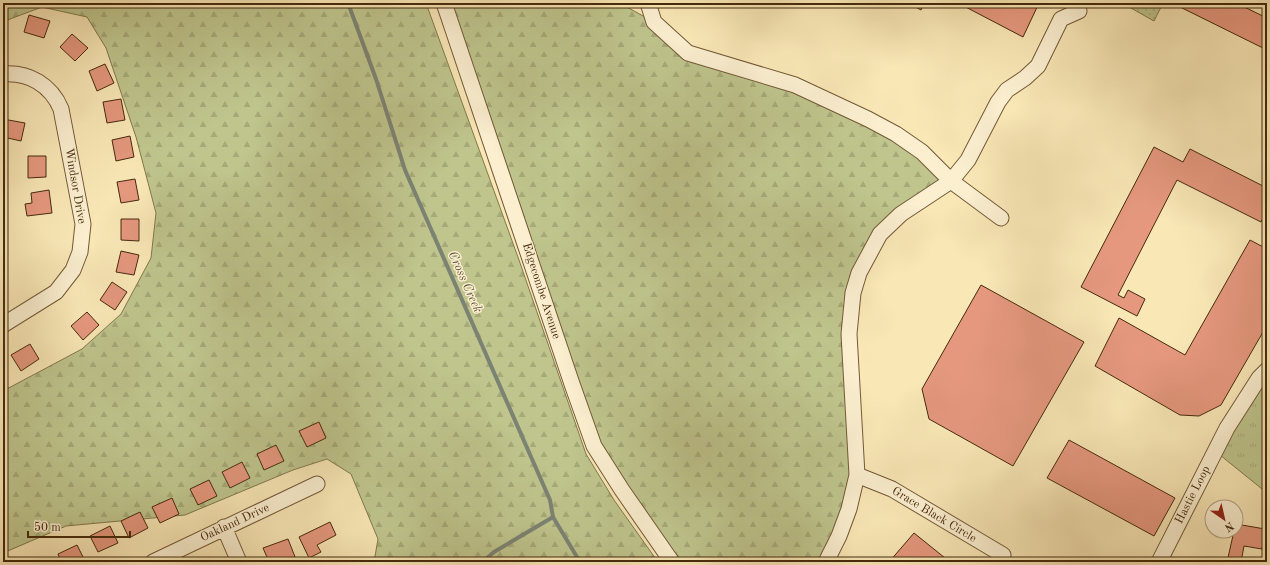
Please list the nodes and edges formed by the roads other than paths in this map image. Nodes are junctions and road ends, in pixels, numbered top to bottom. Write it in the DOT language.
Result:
graph roads {
  1 [pos="444,3"];
  2 [pos="648,3"];
  3 [pos="1079,11"];
  4 [pos="3,74"];
  5 [pos="951,181"];
  6 [pos="1001,218"];
  7 [pos="3,324"];
  8 [pos="1267,370"];
  9 [pos="857,475"];
  10 [pos="317,484"];
  11 [pos="224,527"];
  12 [pos="153,562"];
  13 [pos="239,562"];
  14 [pos="672,562"];
  15 [pos="826,562"];
  16 [pos="1000,562"];
  17 [pos="1159,562"];
  1 -- 14 [label="street, Edgecombe Avenue"];
  2 -- 5 [label="street"];
  3 -- 5 [label="street"];
  4 -- 7 [label="street, Windsor Drive"];
  5 -- 6 [label="street"];
  5 -- 9 [label="street"];
  8 -- 17 [label="street, Hastie Loop"];
  9 -- 15 [label="street"];
  9 -- 16 [label="street, Grace Black Circle"];
  10 -- 11 [label="street, Oakland Drive"];
  11 -- 12 [label="street, Oakland Drive"];
  11 -- 13 [label="street"];
}
